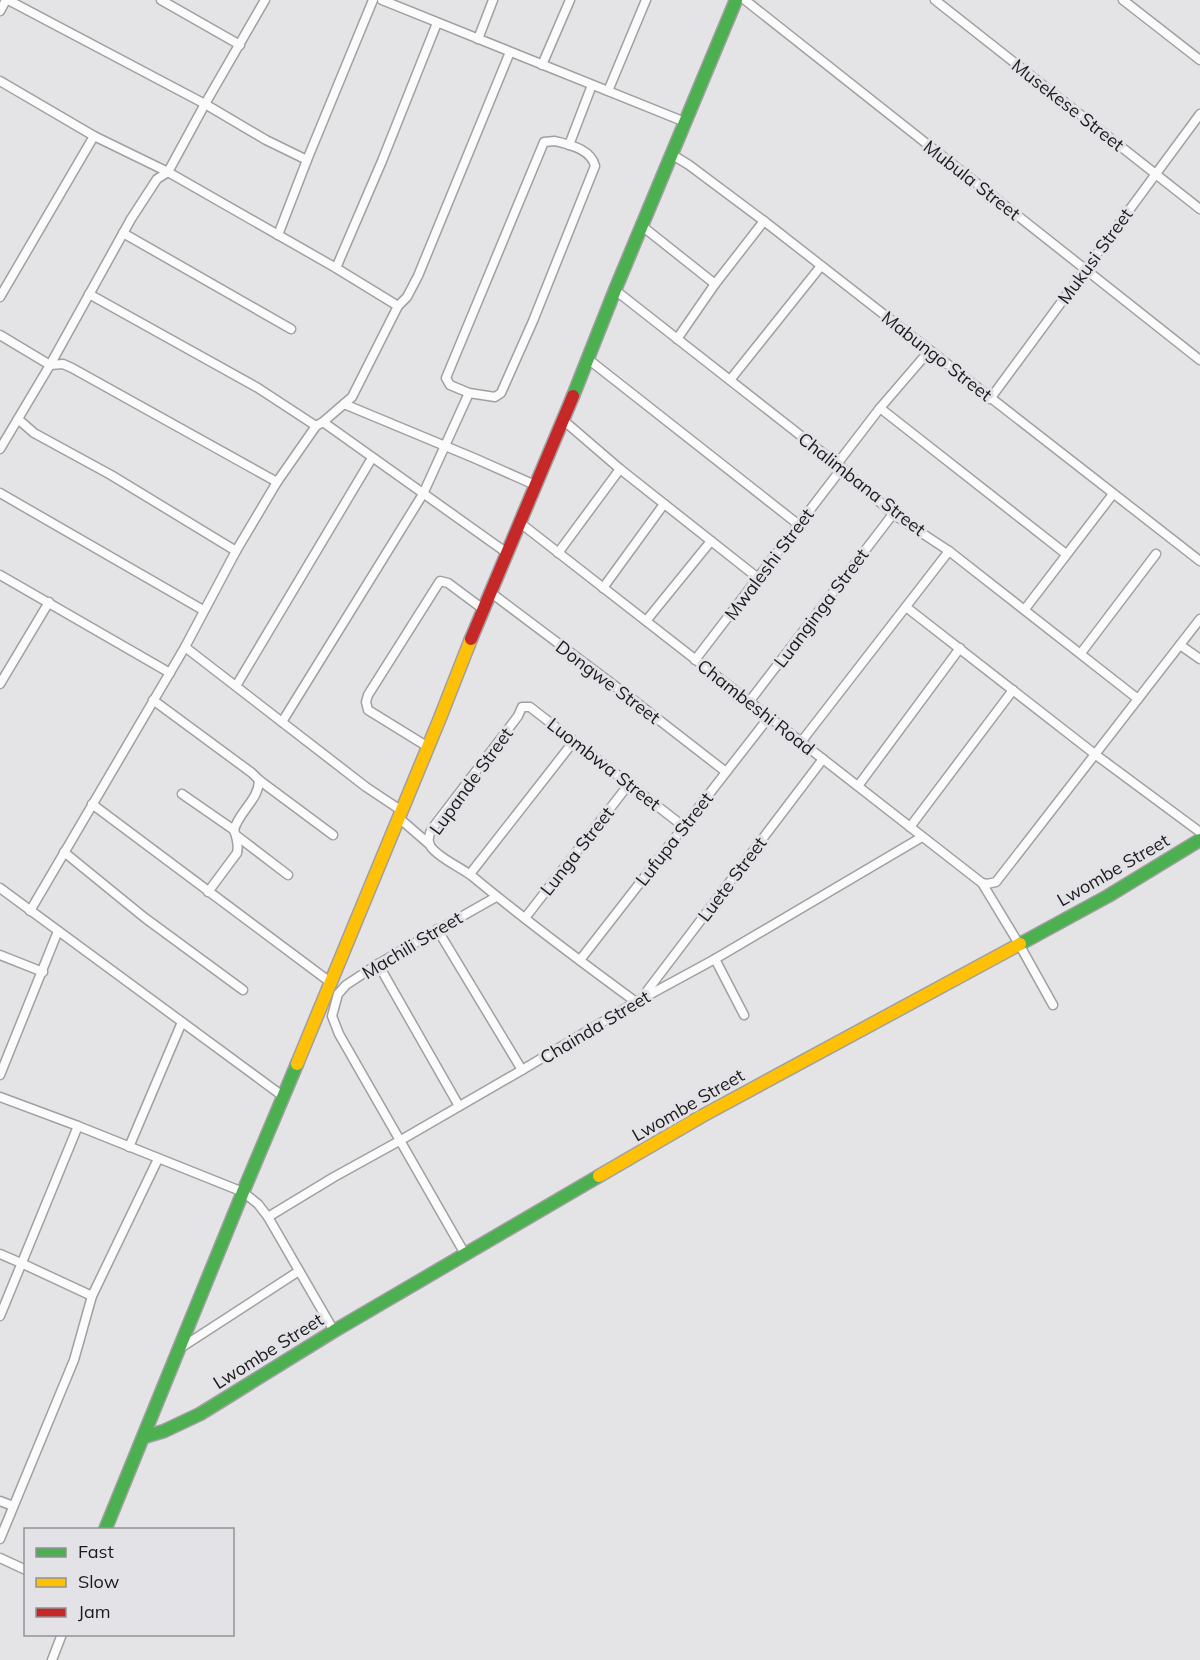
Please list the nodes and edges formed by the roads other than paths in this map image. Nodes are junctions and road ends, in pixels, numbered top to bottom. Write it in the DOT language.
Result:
graph roads {
  1 [pos="7,0"];
  2 [pos="161,0"];
  3 [pos="264,0"];
  4 [pos="373,0"];
  5 [pos="382,0"];
  6 [pos="493,0"];
  7 [pos="570,0"];
  8 [pos="646,0"];
  9 [pos="736,0"];
  10 [pos="745,0"];
  11 [pos="936,0"];
  12 [pos="1123,0"];
  13 [pos="0,11"];
  14 [pos="437,23"];
  15 [pos="478,39"];
  16 [pos="240,45"];
  17 [pos="510,52"];
  18 [pos="1200,60"];
  19 [pos="542,65"];
  20 [pos="0,81"];
  21 [pos="592,85"];
  22 [pos="608,91"];
  23 [pos="205,104"];
  24 [pos="1200,114"];
  25 [pos="685,122"];
  26 [pos="94,136"];
  27 [pos="569,145"];
  28 [pos="671,154"];
  29 [pos="307,160"];
  30 [pos="168,172"];
  31 [pos="1155,174"];
  32 [pos="1200,209"];
  33 [pos="764,221"];
  34 [pos="642,225"];
  35 [pos="123,233"];
  36 [pos="278,235"];
  37 [pos="821,266"];
  38 [pos="336,268"];
  39 [pos="1085,270"];
  40 [pos="715,284"];
  41 [pos="615,290"];
  42 [pos="89,294"];
  43 [pos="0,297"];
  44 [pos="399,306"];
  45 [pos="291,329"];
  46 [pos="0,336"];
  47 [pos="677,339"];
  48 [pos="929,351"];
  49 [pos="588,359"];
  50 [pos="1200,360"];
  51 [pos="50,365"];
  52 [pos="730,380"];
  53 [pos="469,393"];
  54 [pos="990,399"];
  55 [pos="344,404"];
  56 [pos="880,408"];
  57 [pos="18,419"];
  58 [pos="563,420"];
  59 [pos="319,424"];
  60 [pos="445,446"];
  61 [pos="0,449"];
  62 [pos="372,458"];
  63 [pos="840,466"];
  64 [pos="620,469"];
  65 [pos="277,482"];
  66 [pos="535,485"];
  67 [pos="0,493"];
  68 [pos="423,494"];
  69 [pos="1113,494"];
  70 [pos="664,504"];
  71 [pos="893,514"];
  72 [pos="519,522"];
  73 [pos="799,525"];
  74 [pos="711,541"];
  75 [pos="236,551"];
  76 [pos="949,551"];
  77 [pos="507,553"];
  78 [pos="558,553"];
  79 [pos="1066,554"];
  80 [pos="1156,554"];
  81 [pos="1200,561"];
  82 [pos="0,575"];
  83 [pos="758,578"];
  84 [pos="603,588"];
  85 [pos="490,592"];
  86 [pos="49,603"];
  87 [pos="906,607"];
  88 [pos="483,609"];
  89 [pos="1025,609"];
  90 [pos="203,610"];
  91 [pos="1200,619"];
  92 [pos="646,621"];
  93 [pos="1180,645"];
  94 [pos="185,647"];
  95 [pos="960,648"];
  96 [pos="1081,653"];
  97 [pos="695,660"];
  98 [pos="1200,660"];
  99 [pos="170,673"];
  100 [pos="0,684"];
  101 [pos="236,686"];
  102 [pos="1013,690"];
  103 [pos="1138,699"];
  104 [pos="153,700"];
  105 [pos="749,702"];
  106 [pos="522,707"];
  107 [pos="769,717"];
  108 [pos="282,722"];
  109 [pos="574,741"];
  110 [pos="801,742"];
  111 [pos="428,747"];
  112 [pos="1096,755"];
  113 [pos="823,759"];
  114 [pos="726,772"];
  115 [pos="259,780"];
  116 [pos="629,784"];
  117 [pos="858,786"];
  118 [pos="182,794"];
  119 [pos="92,804"];
  120 [pos="400,815"];
  121 [pos="683,826"];
  122 [pos="910,827"];
  123 [pos="1200,832"];
  124 [pos="235,833"];
  125 [pos="333,835"];
  126 [pos="922,837"];
  127 [pos="1200,840"];
  128 [pos="429,844"];
  129 [pos="64,852"];
  130 [pos="470,874"];
  131 [pos="288,875"];
  132 [pos="982,884"];
  133 [pos="0,888"];
  134 [pos="208,892"];
  135 [pos="496,897"];
  136 [pos="30,911"];
  137 [pos="525,918"];
  138 [pos="437,929"];
  139 [pos="58,931"];
  140 [pos="1019,944"];
  141 [pos="0,955"];
  142 [pos="715,958"];
  143 [pos="580,960"];
  144 [pos="378,964"];
  145 [pos="43,972"];
  146 [pos="243,990"];
  147 [pos="333,991"];
  148 [pos="638,1000"];
  149 [pos="1053,1005"];
  150 [pos="744,1015"];
  151 [pos="182,1022"];
  152 [pos="522,1070"];
  153 [pos="0,1075"];
  154 [pos="0,1097"];
  155 [pos="284,1097"];
  156 [pos="459,1106"];
  157 [pos="78,1126"];
  158 [pos="401,1140"];
  159 [pos="129,1147"];
  160 [pos="158,1159"];
  161 [pos="243,1192"];
  162 [pos="268,1217"];
  163 [pos="0,1254"];
  164 [pos="465,1254"];
  165 [pos="21,1263"];
  166 [pos="299,1271"];
  167 [pos="92,1296"];
  168 [pos="0,1316"];
  169 [pos="334,1331"];
  170 [pos="180,1349"];
  171 [pos="144,1437"];
  172 [pos="0,1501"];
  173 [pos="13,1506"];
  174 [pos="106,1528"];
  175 [pos="0,1539"];
  176 [pos="0,1558"];
  177 [pos="24,1569"];
  178 [pos="62,1636"];
  179 [pos="52,1660"];
  1 -- 13 [label="street"];
  1 -- 23 [label="street"];
  2 -- 16 [label="street"];
  3 -- 16 [label="street"];
  4 -- 29 [label="street"];
  5 -- 14 [label="street"];
  6 -- 15 [label="street"];
  7 -- 19 [label="street"];
  8 -- 22 [label="street"];
  9 -- 25 [label="street"];
  10 -- 39 [label="street, Mubula Street"];
  11 -- 31 [label="street, Musekese Street"];
  12 -- 18 [label="street"];
  14 -- 15 [label="street"];
  14 -- 38 [label="street"];
  15 -- 17 [label="street"];
  16 -- 23 [label="street"];
  17 -- 19 [label="street"];
  17 -- 44 [label="street"];
  19 -- 21 [label="street"];
  20 -- 26 [label="street"];
  21 -- 22 [label="street"];
  21 -- 27 [label="street"];
  22 -- 25 [label="street"];
  23 -- 29 [label="street"];
  23 -- 30 [label="street"];
  24 -- 31 [label="street, Mukusi Street"];
  25 -- 28 [label="street"];
  26 -- 30 [label="street"];
  26 -- 43 [label="street"];
  27 -- 53 [label="street"];
  27 -- 53 [label="street"];
  28 -- 33 [label="street, Mabungo Street"];
  28 -- 34 [label="street"];
  29 -- 36 [label="street"];
  30 -- 35 [label="street"];
  30 -- 36 [label="street"];
  31 -- 32 [label="street, Musekese Street"];
  31 -- 39 [label="street, Mukusi Street"];
  33 -- 37 [label="street, Mabungo Street"];
  33 -- 40 [label="street"];
  34 -- 40 [label="street"];
  34 -- 41 [label="street"];
  35 -- 42 [label="street"];
  35 -- 45 [label="street"];
  36 -- 38 [label="street"];
  37 -- 48 [label="street, Mabungo Street"];
  37 -- 52 [label="street"];
  38 -- 44 [label="street"];
  39 -- 50 [label="street, Mubula Street"];
  39 -- 54 [label="street, Mukusi Street"];
  40 -- 47 [label="street"];
  41 -- 47 [label="street, Chalimbana Street"];
  41 -- 49 [label="street"];
  42 -- 51 [label="street"];
  42 -- 59 [label="street"];
  44 -- 55 [label="street"];
  46 -- 51 [label="street"];
  47 -- 52 [label="street, Chalimbana Street"];
  48 -- 54 [label="street, Mabungo Street"];
  48 -- 56 [label="street, Mwaleshi Street"];
  49 -- 58 [label="street"];
  49 -- 73 [label="street"];
  51 -- 57 [label="street"];
  51 -- 65 [label="street"];
  52 -- 63 [label="street, Chalimbana Street"];
  53 -- 60 [label="street"];
  54 -- 69 [label="street, Mabungo Street"];
  55 -- 59 [label="street"];
  55 -- 60 [label="street"];
  56 -- 63 [label="street, Mwaleshi Street"];
  56 -- 79 [label="street"];
  57 -- 61 [label="street"];
  57 -- 75 [label="street"];
  58 -- 64 [label="street"];
  58 -- 66 [label="street"];
  59 -- 62 [label="street"];
  59 -- 65 [label="street"];
  60 -- 66 [label="street"];
  60 -- 68 [label="street"];
  62 -- 68 [label="street"];
  62 -- 101 [label="street"];
  63 -- 71 [label="street, Chalimbana Street"];
  63 -- 73 [label="street, Mwaleshi Street"];
  64 -- 70 [label="street"];
  64 -- 78 [label="street"];
  65 -- 75 [label="street"];
  66 -- 72 [label="street"];
  67 -- 90 [label="street"];
  68 -- 77 [label="street"];
  68 -- 108 [label="street"];
  69 -- 79 [label="street"];
  69 -- 81 [label="street, Mabungo Street"];
  70 -- 74 [label="street"];
  70 -- 84 [label="street"];
  71 -- 76 [label="street, Chalimbana Street"];
  71 -- 105 [label="street, Luanginga Street"];
  72 -- 77 [label="street"];
  72 -- 78 [label="street, Chambeshi Road"];
  73 -- 83 [label="street, Mwaleshi Street"];
  74 -- 83 [label="street"];
  74 -- 92 [label="street"];
  75 -- 90 [label="street"];
  76 -- 87 [label="street"];
  76 -- 89 [label="street, Chalimbana Street"];
  77 -- 85 [label="street"];
  78 -- 84 [label="street, Chambeshi Road"];
  79 -- 89 [label="street"];
  80 -- 96 [label="street"];
  82 -- 86 [label="street"];
  83 -- 97 [label="street, Mwaleshi Street"];
  84 -- 92 [label="street, Chambeshi Road"];
  85 -- 88 [label="street"];
  85 -- 114 [label="street, Dongwe Street"];
  86 -- 99 [label="street"];
  86 -- 100 [label="street"];
  87 -- 95 [label="street"];
  87 -- 110 [label="street"];
  88 -- 111 [label="street"];
  88 -- 111 [label="street"];
  89 -- 96 [label="street, Chalimbana Street"];
  90 -- 94 [label="street"];
  91 -- 93 [label="street"];
  92 -- 97 [label="street, Chambeshi Road"];
  93 -- 98 [label="street"];
  93 -- 103 [label="street"];
  94 -- 99 [label="street"];
  94 -- 101 [label="street"];
  95 -- 102 [label="street"];
  95 -- 117 [label="street"];
  96 -- 103 [label="street, Chalimbana Street"];
  97 -- 105 [label="street, Chambeshi Road"];
  99 -- 104 [label="street"];
  101 -- 108 [label="street"];
  102 -- 112 [label="street"];
  102 -- 122 [label="street"];
  103 -- 112 [label="street"];
  104 -- 115 [label="street"];
  104 -- 119 [label="street"];
  105 -- 107 [label="street, Chambeshi Road"];
  106 -- 109 [label="street, Luombwa Street"];
  106 -- 128 [label="street, Lupande Street"];
  107 -- 110 [label="street, Chambeshi Road"];
  107 -- 114 [label="street, Lufupa Street"];
  108 -- 120 [label="street"];
  109 -- 116 [label="street, Luombwa Street"];
  109 -- 130 [label="street"];
  110 -- 113 [label="street, Chambeshi Road"];
  111 -- 120 [label="street"];
  112 -- 123 [label="street"];
  112 -- 132 [label="street"];
  113 -- 117 [label="street, Chambeshi Road"];
  113 -- 148 [label="street, Luete Street"];
  114 -- 121 [label="street, Lufupa Street"];
  115 -- 124 [label="street"];
  115 -- 125 [label="street"];
  116 -- 121 [label="street, Luombwa Street"];
  116 -- 137 [label="street, Lunga Street"];
  117 -- 122 [label="street, Chambeshi Road"];
  118 -- 124 [label="street"];
  119 -- 129 [label="street"];
  119 -- 134 [label="street"];
  120 -- 128 [label="street"];
  120 -- 147 [label="street"];
  121 -- 143 [label="street, Lufupa Street"];
  122 -- 126 [label="street, Chambeshi Road"];
  124 -- 131 [label="street"];
  124 -- 134 [label="street"];
  126 -- 132 [label="street, Chambeshi Road"];
  126 -- 142 [label="street, Chainda Street"];
  127 -- 140 [label="street, Lwombe Street"];
  128 -- 130 [label="street, Lupande Street"];
  129 -- 136 [label="street"];
  129 -- 146 [label="street"];
  130 -- 135 [label="street, Lupande Street"];
  132 -- 140 [label="street"];
  133 -- 136 [label="street"];
  134 -- 147 [label="street"];
  135 -- 137 [label="street, Lupande Street"];
  135 -- 138 [label="street, Machili Street"];
  136 -- 139 [label="street"];
  137 -- 143 [label="street, Lupande Street"];
  138 -- 144 [label="street, Machili Street"];
  138 -- 152 [label="street"];
  139 -- 145 [label="street"];
  139 -- 151 [label="street"];
  140 -- 149 [label="street"];
  140 -- 164 [label="street, Lwombe Street"];
  141 -- 145 [label="street"];
  142 -- 148 [label="street, Chainda Street"];
  142 -- 150 [label="street"];
  143 -- 148 [label="street, Lupande Street"];
  144 -- 147 [label="street, Machili Street"];
  144 -- 156 [label="street"];
  145 -- 153 [label="street"];
  147 -- 155 [label="street"];
  147 -- 158 [label="street"];
  148 -- 152 [label="street, Chainda Street"];
  151 -- 155 [label="street"];
  151 -- 159 [label="street"];
  152 -- 156 [label="street, Chainda Street"];
  154 -- 157 [label="street"];
  155 -- 161 [label="street"];
  156 -- 158 [label="street, Chainda Street"];
  157 -- 159 [label="street"];
  157 -- 165 [label="street"];
  158 -- 162 [label="street, Chainda Street"];
  158 -- 164 [label="street"];
  159 -- 160 [label="street"];
  160 -- 161 [label="street"];
  160 -- 167 [label="street"];
  161 -- 162 [label="street"];
  161 -- 170 [label="street"];
  162 -- 166 [label="street"];
  163 -- 165 [label="street"];
  164 -- 169 [label="street, Lwombe Street"];
  165 -- 167 [label="street"];
  165 -- 168 [label="street"];
  166 -- 169 [label="street"];
  166 -- 170 [label="street"];
  167 -- 173 [label="street"];
  169 -- 171 [label="street, Lwombe Street"];
  170 -- 171 [label="street"];
  171 -- 174 [label="street"];
  172 -- 173 [label="street"];
  173 -- 175 [label="street"];
  176 -- 177 [label="street"];
  178 -- 179 [label="street"];
}
